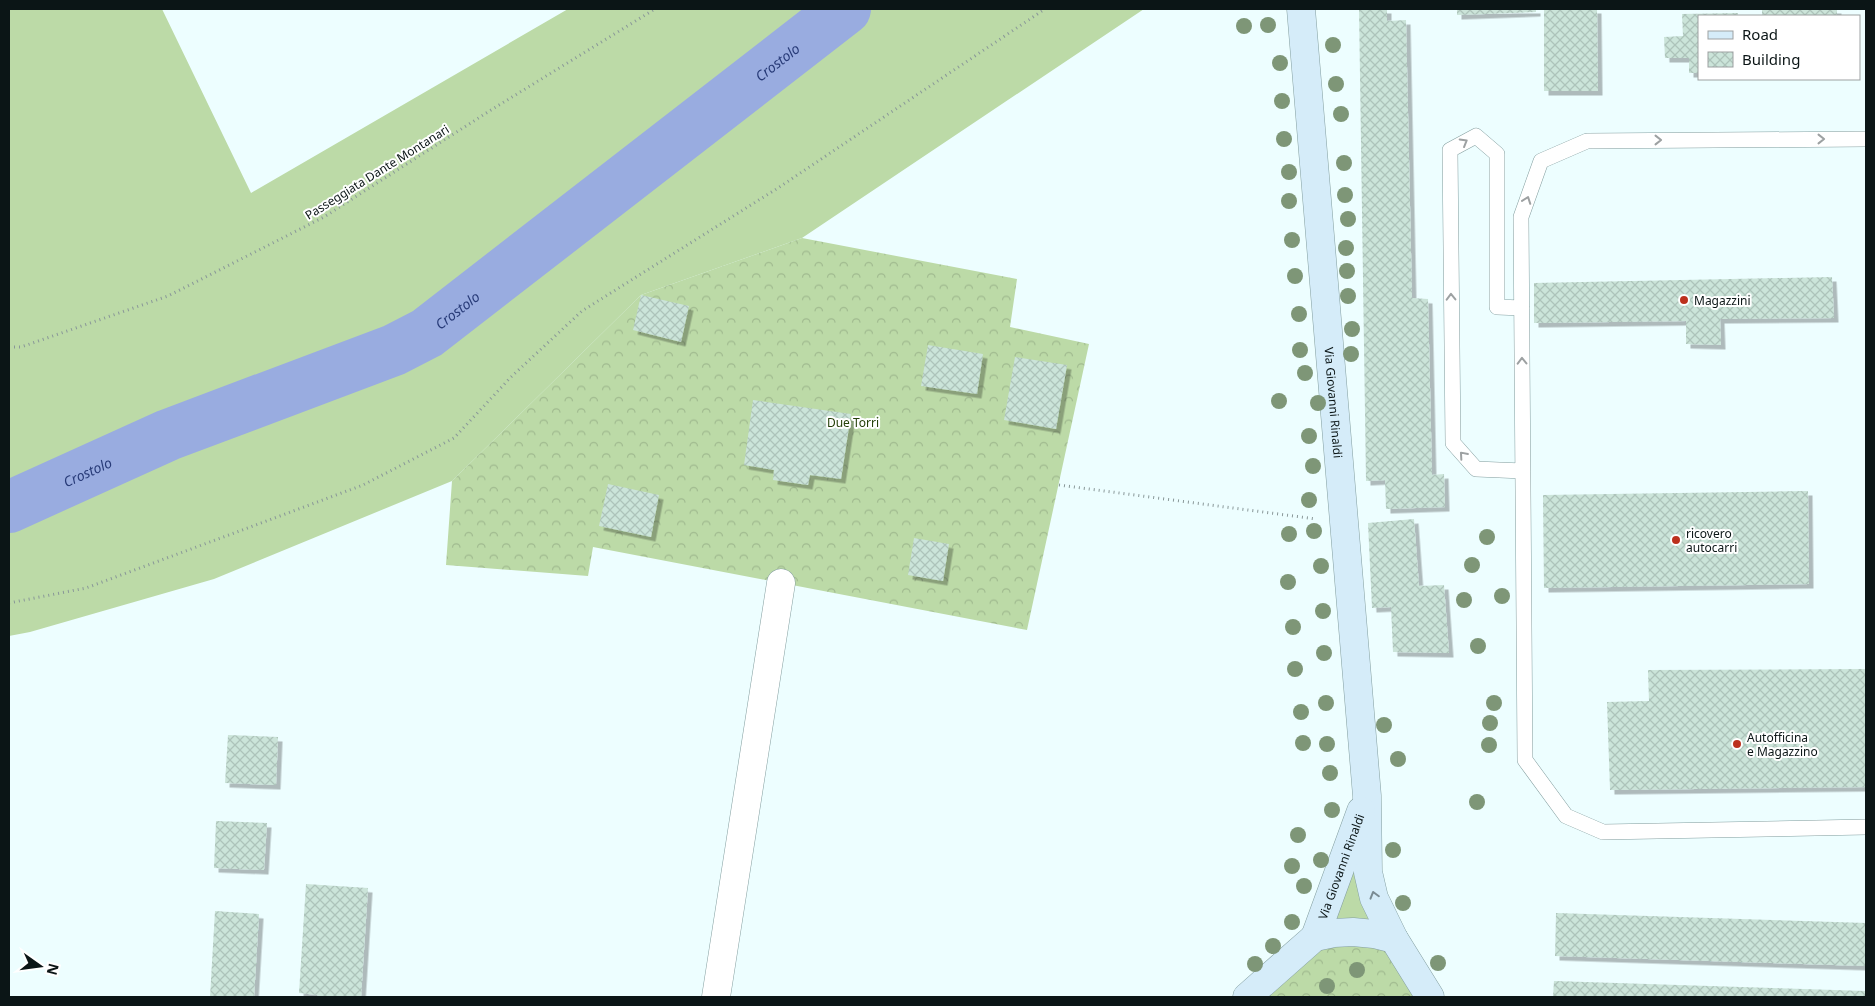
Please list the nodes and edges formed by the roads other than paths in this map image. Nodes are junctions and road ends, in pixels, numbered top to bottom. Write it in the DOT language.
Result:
graph roads {
  1 [pos="1301,9"];
  2 [pos="1866,138"];
  3 [pos="1522,308"];
  4 [pos="1523,471"];
  5 [pos="781,583"];
  6 [pos="1367,796"];
  7 [pos="1866,827"];
  8 [pos="1315,937"];
  9 [pos="1394,939"];
  10 [pos="716,997"];
  11 [pos="1248,997"];
  12 [pos="1430,997"];
  1 -- 6 [label="street, Via Giovanni Rinaldi"];
  3 -- 2 [label="lane, one-way"];
  4 -- 3 [label="lane, one-way"];
  4 -- 3 [label="lane, one-way"];
  4 -- 7 [label="lane"];
  5 -- 10 [label="street"];
  6 -- 8 [label="street, Via Giovanni Rinaldi"];
  9 -- 6 [label="street, Via Giovanni Rinaldi, one-way"];
  8 -- 9 [label="street"];
  8 -- 11 [label="street"];
  9 -- 12 [label="street, Via Giovanni Rinaldi"];
}
